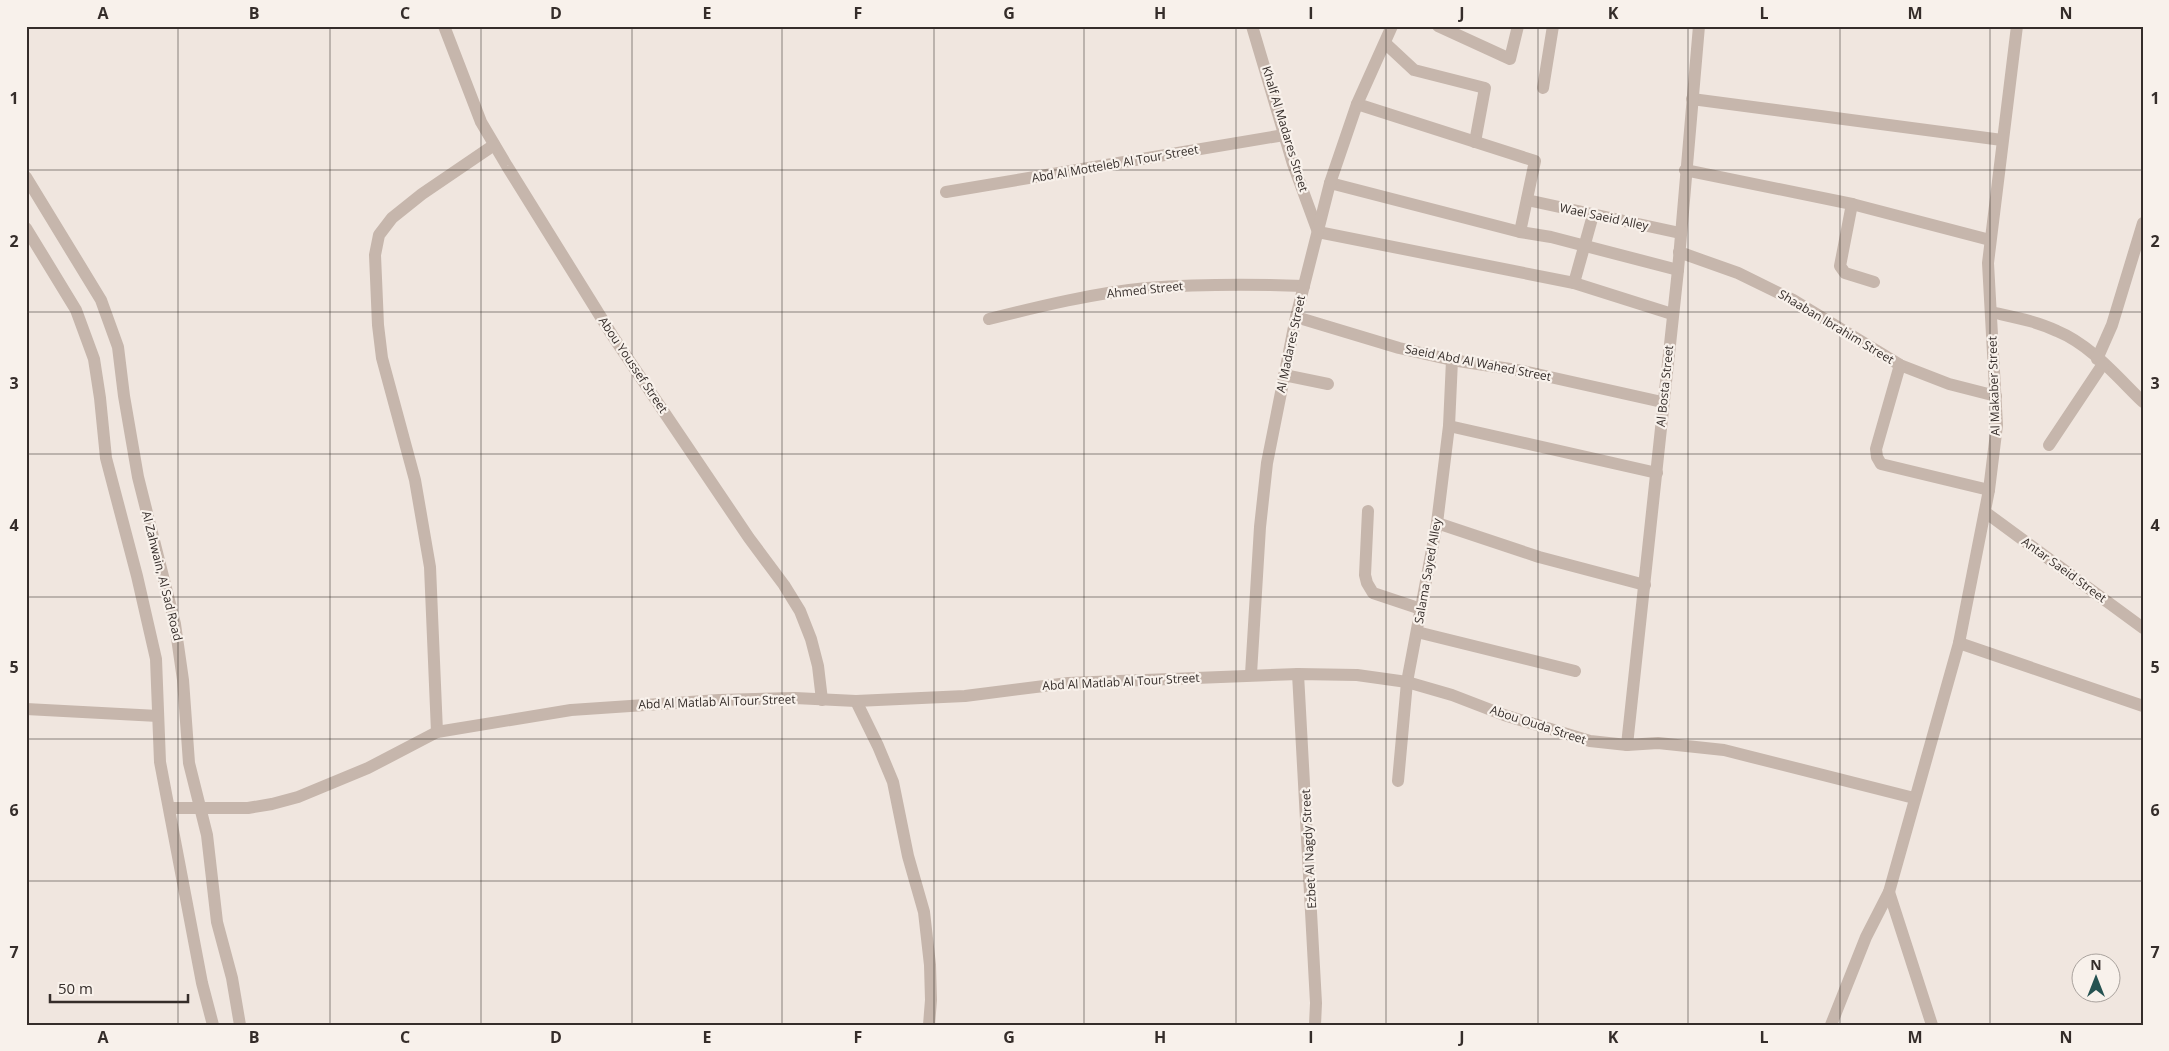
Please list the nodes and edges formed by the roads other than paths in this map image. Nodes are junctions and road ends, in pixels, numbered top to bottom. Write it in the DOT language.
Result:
graph roads {
  1 [pos="444,26"];
  2 [pos="1252,26"];
  3 [pos="1392,26"];
  4 [pos="1438,26"];
  5 [pos="1518,26"];
  6 [pos="1553,26"];
  7 [pos="1698,26"];
  8 [pos="2017,26"];
  9 [pos="1385,43"];
  10 [pos="1544,88"];
  11 [pos="1692,99"];
  12 [pos="1357,104"];
  13 [pos="1284,135"];
  14 [pos="2002,140"];
  15 [pos="1475,142"];
  16 [pos="494,145"];
  17 [pos="1685,170"];
  18 [pos="26,177"];
  19 [pos="1330,183"];
  20 [pos="946,192"];
  21 [pos="1527,200"];
  22 [pos="1852,204"];
  23 [pos="1593,215"];
  24 [pos="2143,223"];
  25 [pos="26,228"];
  26 [pos="1318,232"];
  27 [pos="1520,232"];
  28 [pos="1680,233"];
  29 [pos="1990,240"];
  30 [pos="1584,245"];
  31 [pos="2140,245"];
  32 [pos="1679,252"];
  33 [pos="1678,270"];
  34 [pos="1874,282"];
  35 [pos="1574,283"];
  36 [pos="1304,286"];
  37 [pos="1990,312"];
  38 [pos="1672,314"];
  39 [pos="1296,317"];
  40 [pos="989,319"];
  41 [pos="1452,360"];
  42 [pos="2100,361"];
  43 [pos="1900,365"];
  44 [pos="1284,375"];
  45 [pos="1328,384"];
  46 [pos="1996,396"];
  47 [pos="1662,402"];
  48 [pos="2143,402"];
  49 [pos="1449,426"];
  50 [pos="2049,445"];
  51 [pos="1657,473"];
  52 [pos="1990,490"];
  53 [pos="1368,511"];
  54 [pos="1985,512"];
  55 [pos="1437,523"];
  56 [pos="1645,585"];
  57 [pos="1421,609"];
  58 [pos="2143,628"];
  59 [pos="1417,632"];
  60 [pos="1959,643"];
  61 [pos="1575,671"];
  62 [pos="1251,674"];
  63 [pos="1298,674"];
  64 [pos="1407,682"];
  65 [pos="822,700"];
  66 [pos="856,701"];
  67 [pos="2143,706"];
  68 [pos="26,709"];
  69 [pos="158,716"];
  70 [pos="436,732"];
  71 [pos="1627,745"];
  72 [pos="1398,781"];
  73 [pos="1914,798"];
  74 [pos="170,808"];
  75 [pos="200,808"];
  76 [pos="1889,892"];
  77 [pos="213,1025"];
  78 [pos="240,1025"];
  79 [pos="929,1025"];
  80 [pos="1315,1025"];
  81 [pos="1832,1025"];
  82 [pos="1932,1025"];
  1 -- 16 [label="street, Abou Youssef Street"];
  2 -- 13 [label="street, Khalf Al Madares Street"];
  3 -- 9 [label="street, Al Madares Street"];
  4 -- 5 [label="street"];
  6 -- 10 [label="street"];
  7 -- 11 [label="street, Al Bosta Street"];
  8 -- 14 [label="street, Al Makaber Street"];
  9 -- 12 [label="street, Al Madares Street"];
  9 -- 15 [label="street"];
  11 -- 14 [label="street"];
  11 -- 17 [label="street, Al Bosta Street"];
  12 -- 15 [label="street"];
  12 -- 19 [label="street, Al Madares Street"];
  13 -- 20 [label="street, Abd Al Motteleb Al Tour Street"];
  13 -- 26 [label="street, Khalf Al Madares Street"];
  14 -- 29 [label="street, Al Makaber Street"];
  15 -- 21 [label="street"];
  16 -- 65 [label="street, Abou Youssef Street"];
  16 -- 70 [label="street"];
  17 -- 22 [label="street"];
  17 -- 28 [label="street, Al Bosta Street"];
  18 -- 75 [label="street, Al Zahwain, Al Sad Road"];
  19 -- 26 [label="street, Al Madares Street"];
  19 -- 27 [label="street"];
  21 -- 23 [label="street, Wael Saeid Alley"];
  21 -- 27 [label="street"];
  22 -- 29 [label="street"];
  22 -- 34 [label="street"];
  23 -- 28 [label="street, Wael Saeid Alley"];
  23 -- 30 [label="street"];
  24 -- 31 [label="street"];
  25 -- 69 [label="street, Al Zahwain, Al Sad Road"];
  26 -- 35 [label="street"];
  26 -- 36 [label="street, Al Madares Street"];
  27 -- 30 [label="street"];
  28 -- 32 [label="street, Al Bosta Street"];
  29 -- 37 [label="street, Al Makaber Street"];
  30 -- 33 [label="street"];
  30 -- 35 [label="street"];
  31 -- 42 [label="street"];
  32 -- 33 [label="street, Al Bosta Street"];
  32 -- 43 [label="street, Shaaban Ibrahim Street"];
  33 -- 38 [label="street, Al Bosta Street"];
  35 -- 38 [label="street"];
  36 -- 39 [label="street, Al Madares Street"];
  36 -- 40 [label="street, Ahmed Street"];
  37 -- 42 [label="street"];
  37 -- 46 [label="street, Al Makaber Street"];
  38 -- 47 [label="street, Al Bosta Street"];
  39 -- 41 [label="street, Saeid Abd Al Wahed Street"];
  39 -- 44 [label="street, Al Madares Street"];
  41 -- 47 [label="street, Saeid Abd Al Wahed Street"];
  41 -- 49 [label="street, Salama Sayed Alley"];
  42 -- 48 [label="street"];
  42 -- 50 [label="street"];
  43 -- 46 [label="street, Shaaban Ibrahim Street"];
  43 -- 52 [label="street"];
  44 -- 45 [label="street"];
  44 -- 62 [label="street, Al Madares Street"];
  46 -- 52 [label="street, Al Makaber Street"];
  47 -- 51 [label="street, Al Bosta Street"];
  49 -- 51 [label="street"];
  49 -- 55 [label="street, Salama Sayed Alley"];
  51 -- 56 [label="street, Al Bosta Street"];
  52 -- 54 [label="street, Al Makaber Street"];
  53 -- 57 [label="street"];
  54 -- 58 [label="street, Antar Saeid Street"];
  54 -- 60 [label="street, Al Makaber Street"];
  55 -- 56 [label="street"];
  55 -- 57 [label="street, Salama Sayed Alley"];
  56 -- 71 [label="street, Al Bosta Street"];
  57 -- 59 [label="street, Salama Sayed Alley"];
  59 -- 61 [label="street"];
  59 -- 64 [label="street, Salama Sayed Alley"];
  60 -- 67 [label="street"];
  60 -- 73 [label="street, Al Makaber Street"];
  62 -- 63 [label="street, Abou Ouda Street"];
  62 -- 66 [label="street, Abd Al Matlab Al Tour Street"];
  63 -- 64 [label="street, Abou Ouda Street"];
  63 -- 80 [label="street, Ezbet Al Nagdy Street"];
  64 -- 71 [label="street, Abou Ouda Street"];
  64 -- 72 [label="street, Salama Sayed Alley"];
  65 -- 66 [label="street, Abd Al Matlab Al Tour Street"];
  65 -- 70 [label="street, Abd Al Matlab Al Tour Street"];
  66 -- 79 [label="street"];
  68 -- 69 [label="street"];
  69 -- 74 [label="street, Al Zahwain, Al Sad Road"];
  70 -- 75 [label="street, Abd Al Matlab Al Tour Street"];
  71 -- 73 [label="street, Abou Ouda Street"];
  73 -- 76 [label="street, Al Makaber Street"];
  74 -- 75 [label="street, Abd Al Matlab Al Tour Street"];
  74 -- 77 [label="street, Al Zahwain, Al Sad Road"];
  75 -- 78 [label="street, Al Zahwain, Al Sad Road"];
  76 -- 81 [label="street, Al Makaber Street"];
  76 -- 82 [label="street"];
}
